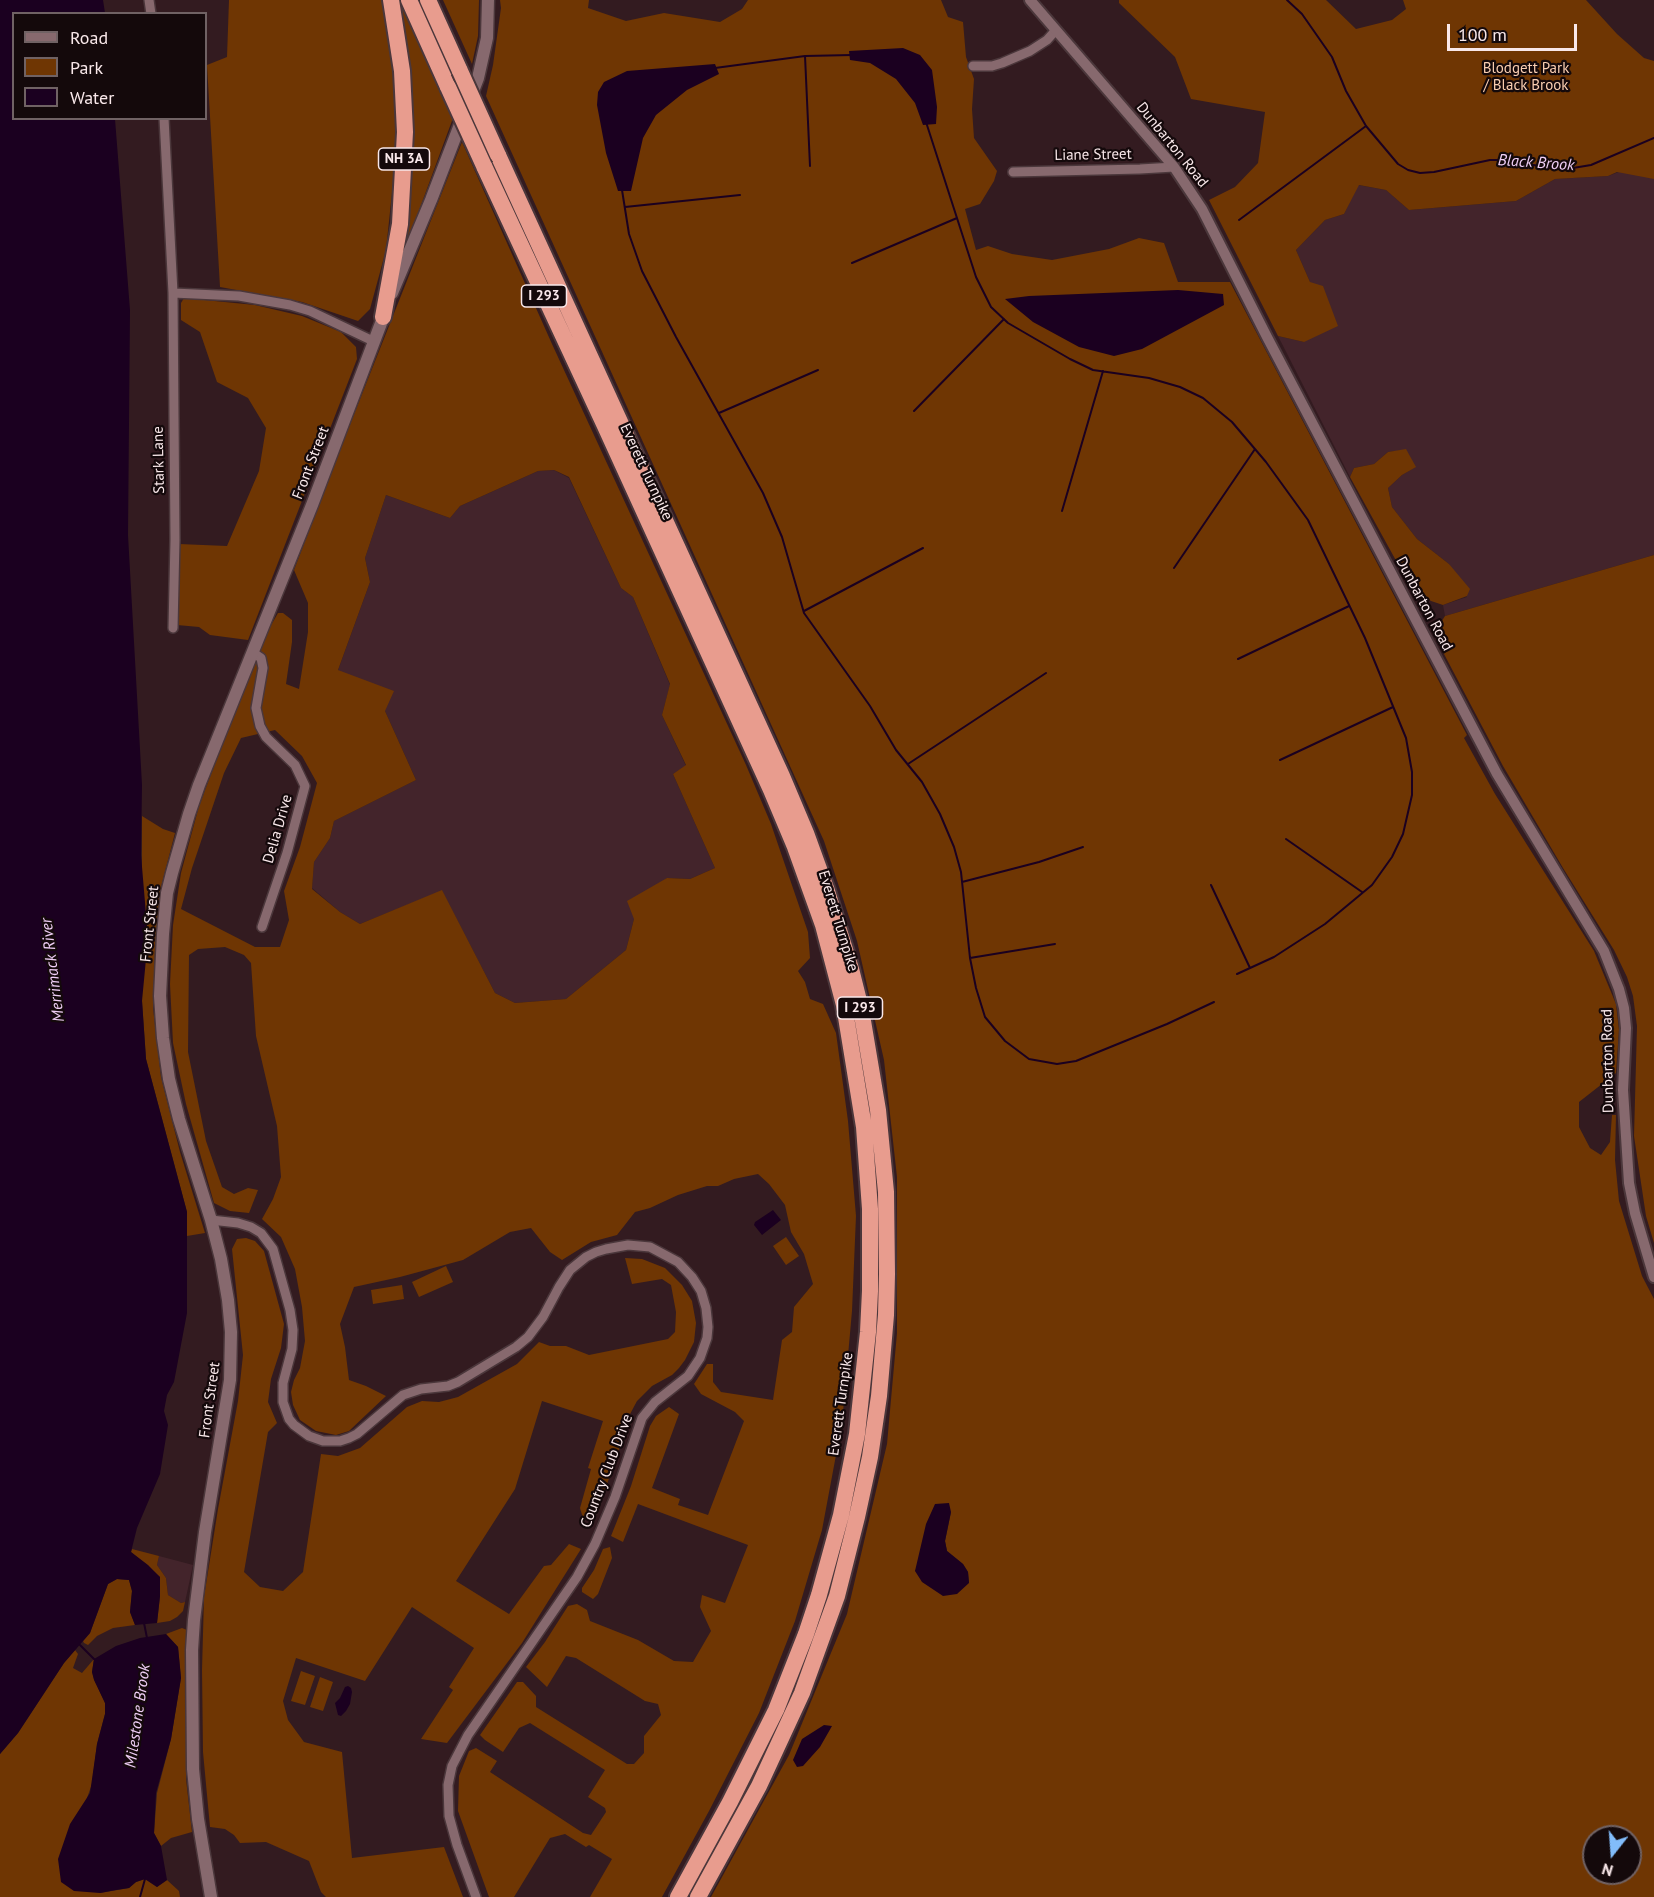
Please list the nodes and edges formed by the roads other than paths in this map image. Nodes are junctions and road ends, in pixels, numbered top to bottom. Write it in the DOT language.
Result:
graph roads {
  1 [pos="391,0"];
  2 [pos="409,0"];
  3 [pos="428,0"];
  4 [pos="489,0"];
  5 [pos="1030,0"];
  6 [pos="1056,30"];
  7 [pos="973,66"];
  8 [pos="164,120"];
  9 [pos="1174,166"];
  10 [pos="1013,172"];
  11 [pos="173,293"];
  12 [pos="383,317"];
  13 [pos="373,341"];
  14 [pos="173,628"];
  15 [pos="252,652"];
  16 [pos="262,927"];
  17 [pos="211,1220"];
  18 [pos="1654,1277"];
  19 [pos="211,1897"];
  20 [pos="476,1897"];
  21 [pos="678,1897"];
  22 [pos="698,1897"];
  1 -- 12 [label="highway, NH 3A"];
  2 -- 21 [label="highway, Everett Turnpike / I 293, bridge"];
  3 -- 22 [label="highway, Everett Turnpike / I 293, bridge"];
  4 -- 12 [label="main road, Front Street / NH 3A"];
  5 -- 6 [label="street, Dunbarton Road"];
  6 -- 7 [label="street"];
  6 -- 9 [label="street, Dunbarton Road"];
  8 -- 11 [label="street, Stark Lane"];
  9 -- 10 [label="street, Liane Street"];
  9 -- 18 [label="street, Dunbarton Road"];
  11 -- 13 [label="street"];
  11 -- 14 [label="street, Stark Lane"];
  12 -- 13 [label="main road, Front Street / NH 3A"];
  13 -- 15 [label="main road, Front Street / NH 3A"];
  15 -- 16 [label="street, Delia Drive"];
  15 -- 17 [label="main road, Front Street / NH 3A"];
  17 -- 19 [label="main road, Front Street / NH 3A"];
  17 -- 20 [label="street, Country Club Drive"];
}
